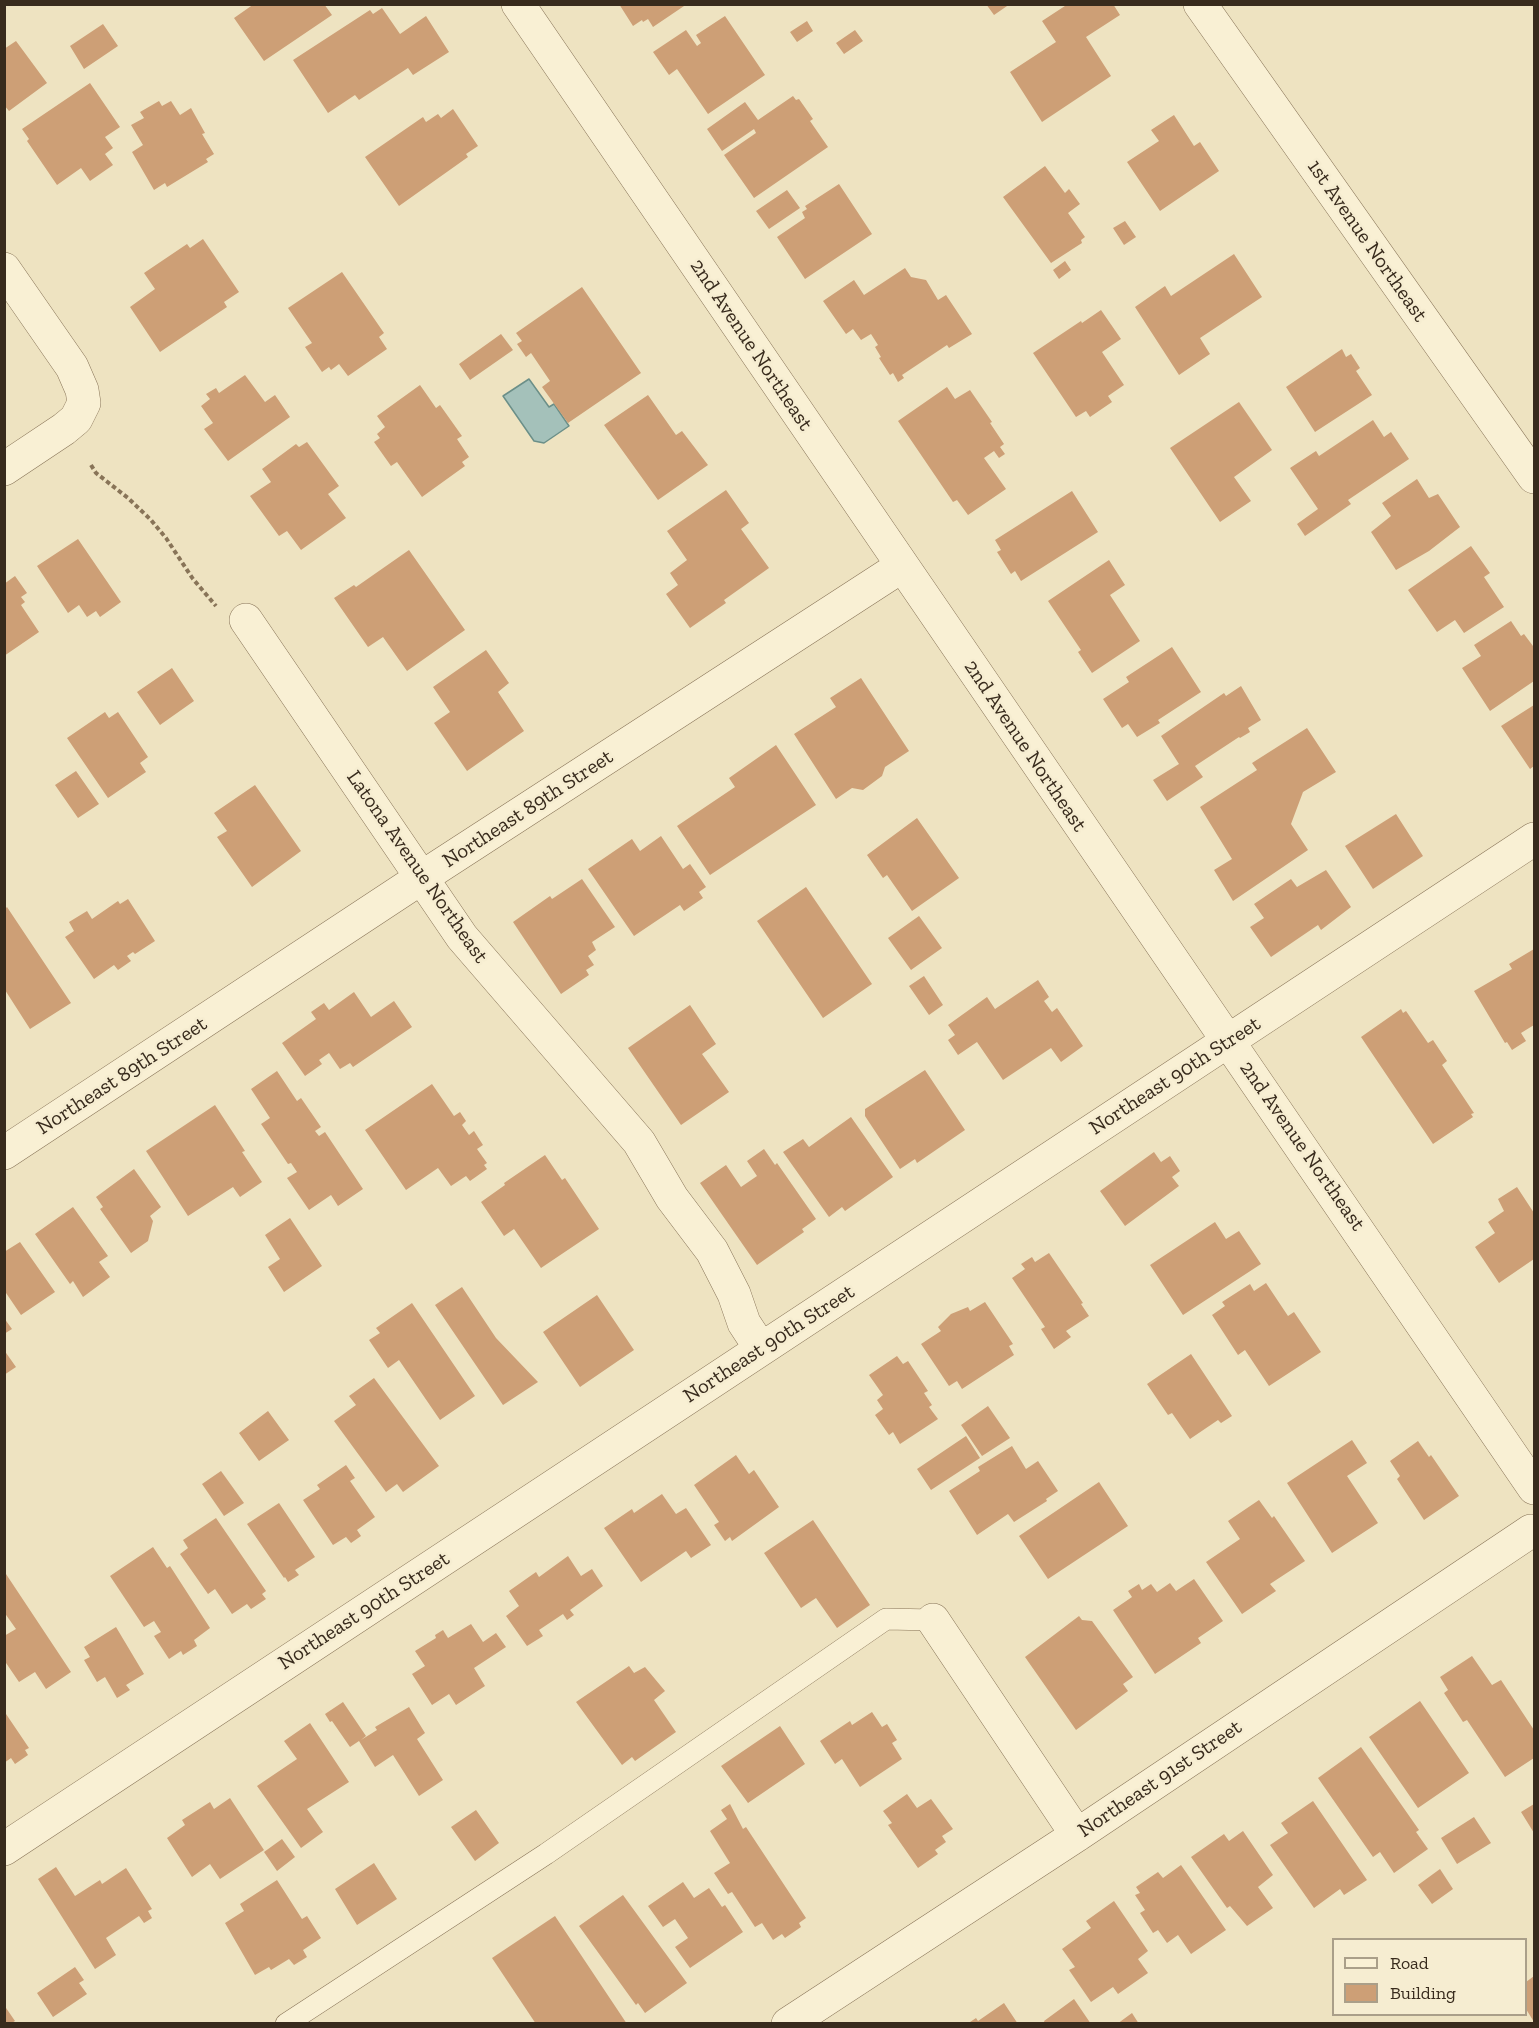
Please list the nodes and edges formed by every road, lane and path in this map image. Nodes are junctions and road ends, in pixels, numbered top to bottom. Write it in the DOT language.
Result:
graph roads {
  1 [pos="518,4"];
  2 [pos="1200,4"];
  3 [pos="4,269"];
  4 [pos="91,465"];
  5 [pos="4,469"];
  6 [pos="1534,477"];
  7 [pos="902,566"];
  8 [pos="246,620"];
  9 [pos="1534,839"];
  10 [pos="421,878"];
  11 [pos="1228,1041"];
  12 [pos="4,1153"];
  13 [pos="761,1349"];
  14 [pos="1534,1488"];
  15 [pos="1534,1496"];
  16 [pos="1533,1533"];
  17 [pos="933,1620"];
  18 [pos="1077,1835"];
  19 [pos="4,1849"];
  20 [pos="286,2024"];
  21 [pos="788,2024"];
  1 -- 7 [label="street, 2nd Avenue Northeast"];
  2 -- 6 [label="street, 1st Avenue Northeast"];
  3 -- 5 [label="street"];
  4 -- 8 [label="path"];
  7 -- 10 [label="street, Northeast 89th Street"];
  7 -- 11 [label="street, 2nd Avenue Northeast"];
  8 -- 10 [label="street, Latona Avenue Northeast"];
  9 -- 11 [label="street, Northeast 90th Street"];
  10 -- 12 [label="street, Northeast 89th Street"];
  10 -- 13 [label="street, Latona Avenue Northeast"];
  11 -- 13 [label="street, Northeast 90th Street"];
  11 -- 14 [label="street, 2nd Avenue Northeast"];
  13 -- 19 [label="street, Northeast 90th Street"];
  15 -- 16 [label="street"];
  16 -- 18 [label="street, Northeast 91st Street"];
  17 -- 18 [label="street"];
  17 -- 20 [label="lane"];
  18 -- 21 [label="street, Northeast 91st Street"];
}
